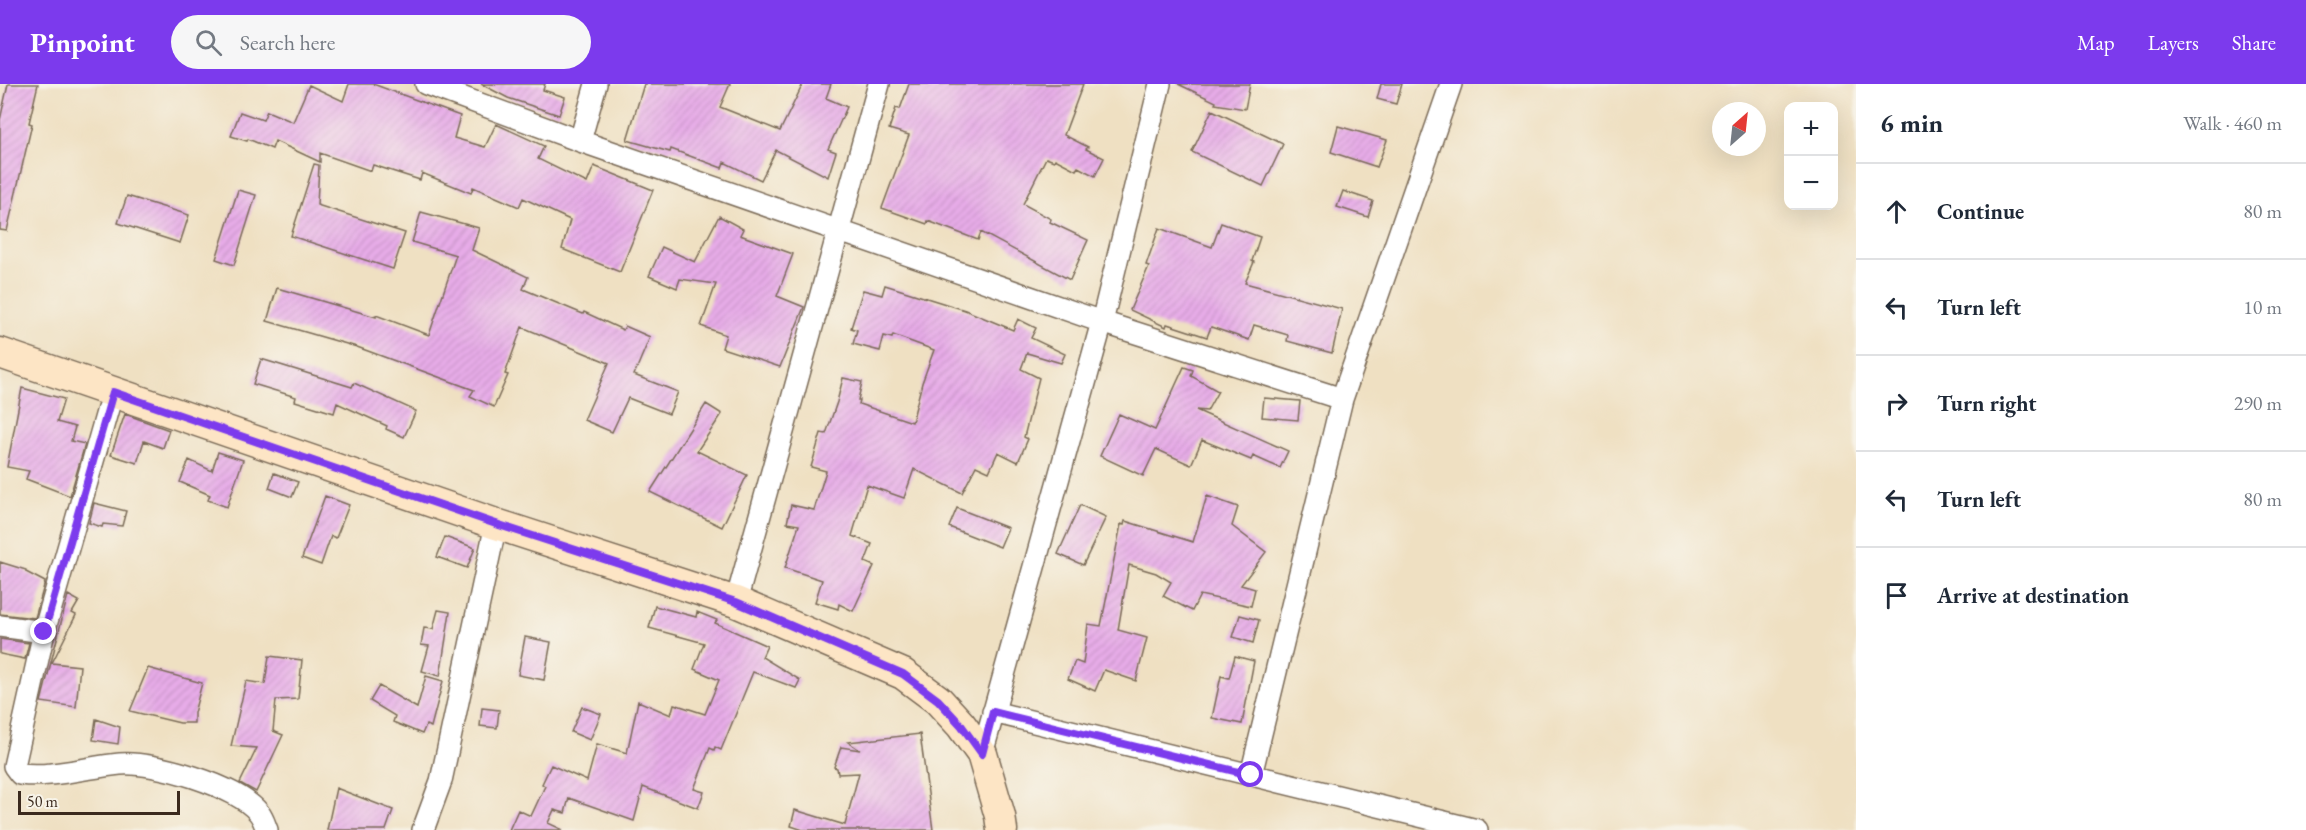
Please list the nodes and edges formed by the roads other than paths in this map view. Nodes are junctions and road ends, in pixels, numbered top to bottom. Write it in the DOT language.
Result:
graph roads {
  1 [pos="426,84"];
  2 [pos="596,84"];
  3 [pos="879,84"];
  4 [pos="1160,84"];
  5 [pos="1451,84"];
  6 [pos="580,141"];
  7 [pos="839,230"];
  8 [pos="1102,322"];
  9 [pos="0,353"];
  10 [pos="113,392"];
  11 [pos="1342,399"];
  12 [pos="496,524"];
  13 [pos="736,602"];
  14 [pos="0,626"];
  15 [pos="44,632"];
  16 [pos="993,712"];
  17 [pos="982,754"];
  18 [pos="1251,775"];
  19 [pos="267,830"];
  20 [pos="423,830"];
  21 [pos="1002,830"];
  22 [pos="1477,830"];
  1 -- 6 [label="street"];
  2 -- 6 [label="street"];
  3 -- 7 [label="street"];
  4 -- 8 [label="street"];
  5 -- 11 [label="street"];
  6 -- 7 [label="street"];
  7 -- 8 [label="street"];
  7 -- 13 [label="street"];
  8 -- 11 [label="street"];
  8 -- 16 [label="street"];
  9 -- 10 [label="street"];
  10 -- 12 [label="street"];
  10 -- 15 [label="street"];
  11 -- 18 [label="street"];
  12 -- 13 [label="street"];
  12 -- 20 [label="street"];
  13 -- 17 [label="street"];
  14 -- 15 [label="street"];
  15 -- 19 [label="street"];
  16 -- 17 [label="street"];
  16 -- 18 [label="street"];
  17 -- 21 [label="street"];
  18 -- 22 [label="street"];
}
